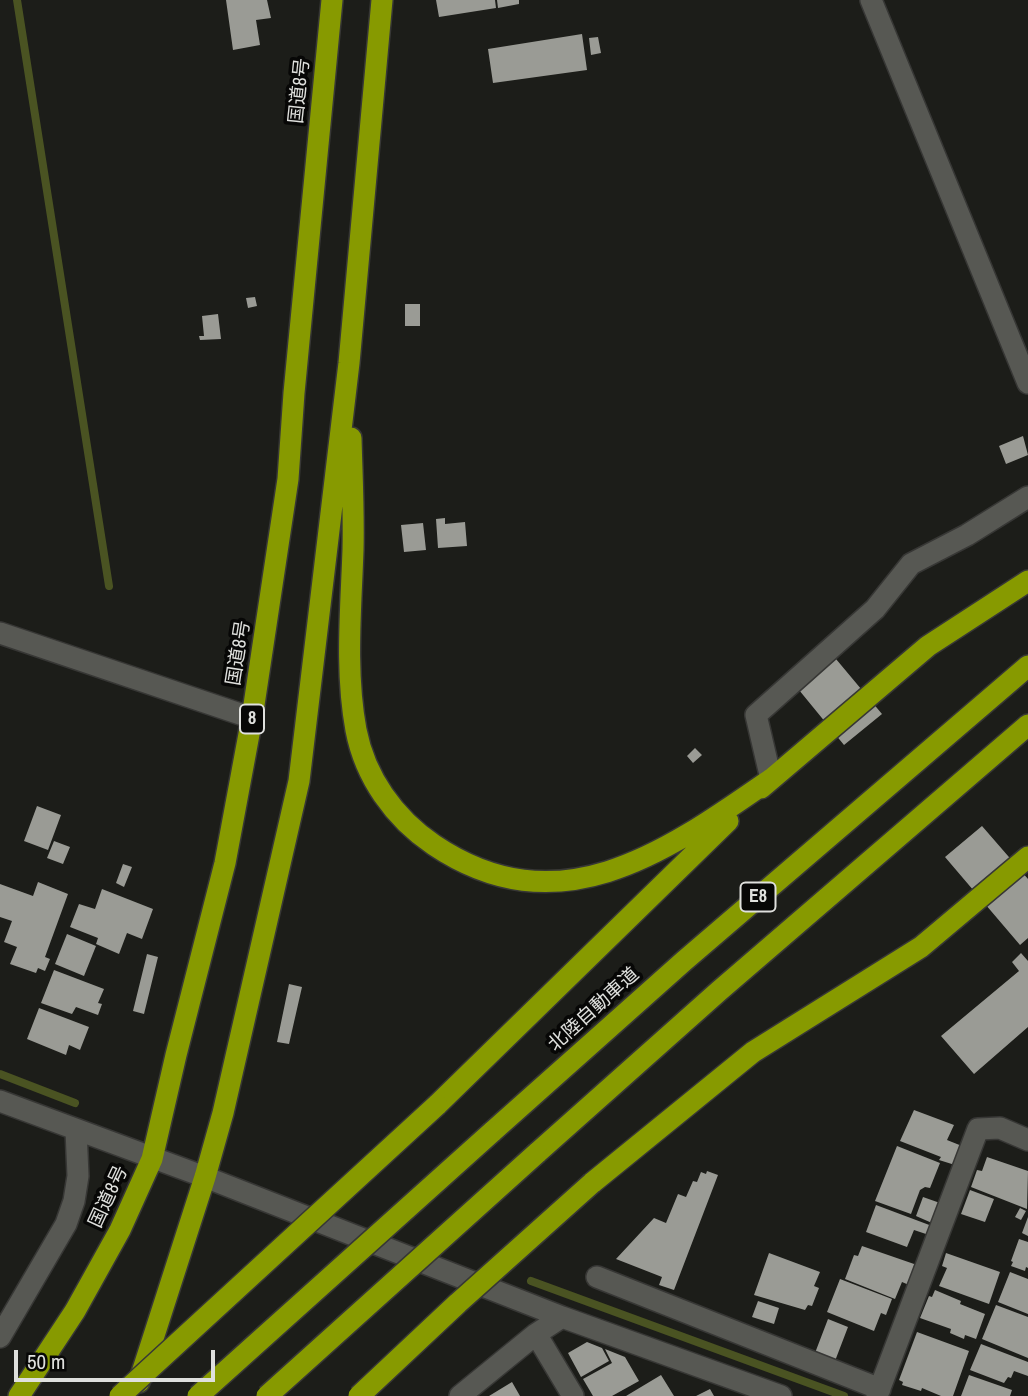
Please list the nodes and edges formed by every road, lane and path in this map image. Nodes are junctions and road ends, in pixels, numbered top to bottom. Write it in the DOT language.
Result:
graph roads {
  1 [pos="332,0"];
  2 [pos="382,0"];
  3 [pos="871,0"];
  4 [pos="349,363"];
  5 [pos="1028,383"];
  6 [pos="1028,497"];
  7 [pos="1028,581"];
  8 [pos="0,633"];
  9 [pos="1028,666"];
  10 [pos="252,718"];
  11 [pos="1028,725"];
  12 [pos="771,779"];
  13 [pos="1028,857"];
  14 [pos="0,1101"];
  15 [pos="76,1130"];
  16 [pos="1028,1140"];
  17 [pos="152,1159"];
  18 [pos="205,1177"];
  19 [pos="597,1277"];
  20 [pos="562,1317"];
  21 [pos="536,1334"];
  22 [pos="0,1337"];
  23 [pos="878,1393"];
  24 [pos="19,1396"];
  25 [pos="120,1396"];
  26 [pos="134,1396"];
  27 [pos="198,1396"];
  28 [pos="267,1396"];
  29 [pos="359,1396"];
  30 [pos="460,1396"];
  31 [pos="573,1396"];
  32 [pos="781,1396"];
  1 -- 10 [label="highway, 国道8号 / 8"];
  2 -- 4 [label="highway"];
  3 -- 5 [label="street"];
  4 -- 12 [label="highway"];
  4 -- 18 [label="highway"];
  6 -- 12 [label="street"];
  7 -- 12 [label="highway"];
  8 -- 10 [label="street"];
  9 -- 27 [label="highway, 北陸自動車道 / E8, bridge"];
  10 -- 17 [label="highway, 国道8号 / 8"];
  11 -- 28 [label="highway, E8, bridge"];
  12 -- 25 [label="highway, bridge"];
  13 -- 29 [label="highway, bridge"];
  14 -- 15 [label="street"];
  15 -- 17 [label="street"];
  15 -- 22 [label="street"];
  16 -- 23 [label="street"];
  17 -- 18 [label="street"];
  17 -- 24 [label="highway, 国道8号 / 8"];
  18 -- 20 [label="street"];
  18 -- 26 [label="highway"];
  19 -- 23 [label="street"];
  20 -- 21 [label="street"];
  20 -- 32 [label="street"];
  21 -- 30 [label="street"];
  21 -- 31 [label="street"];
}
